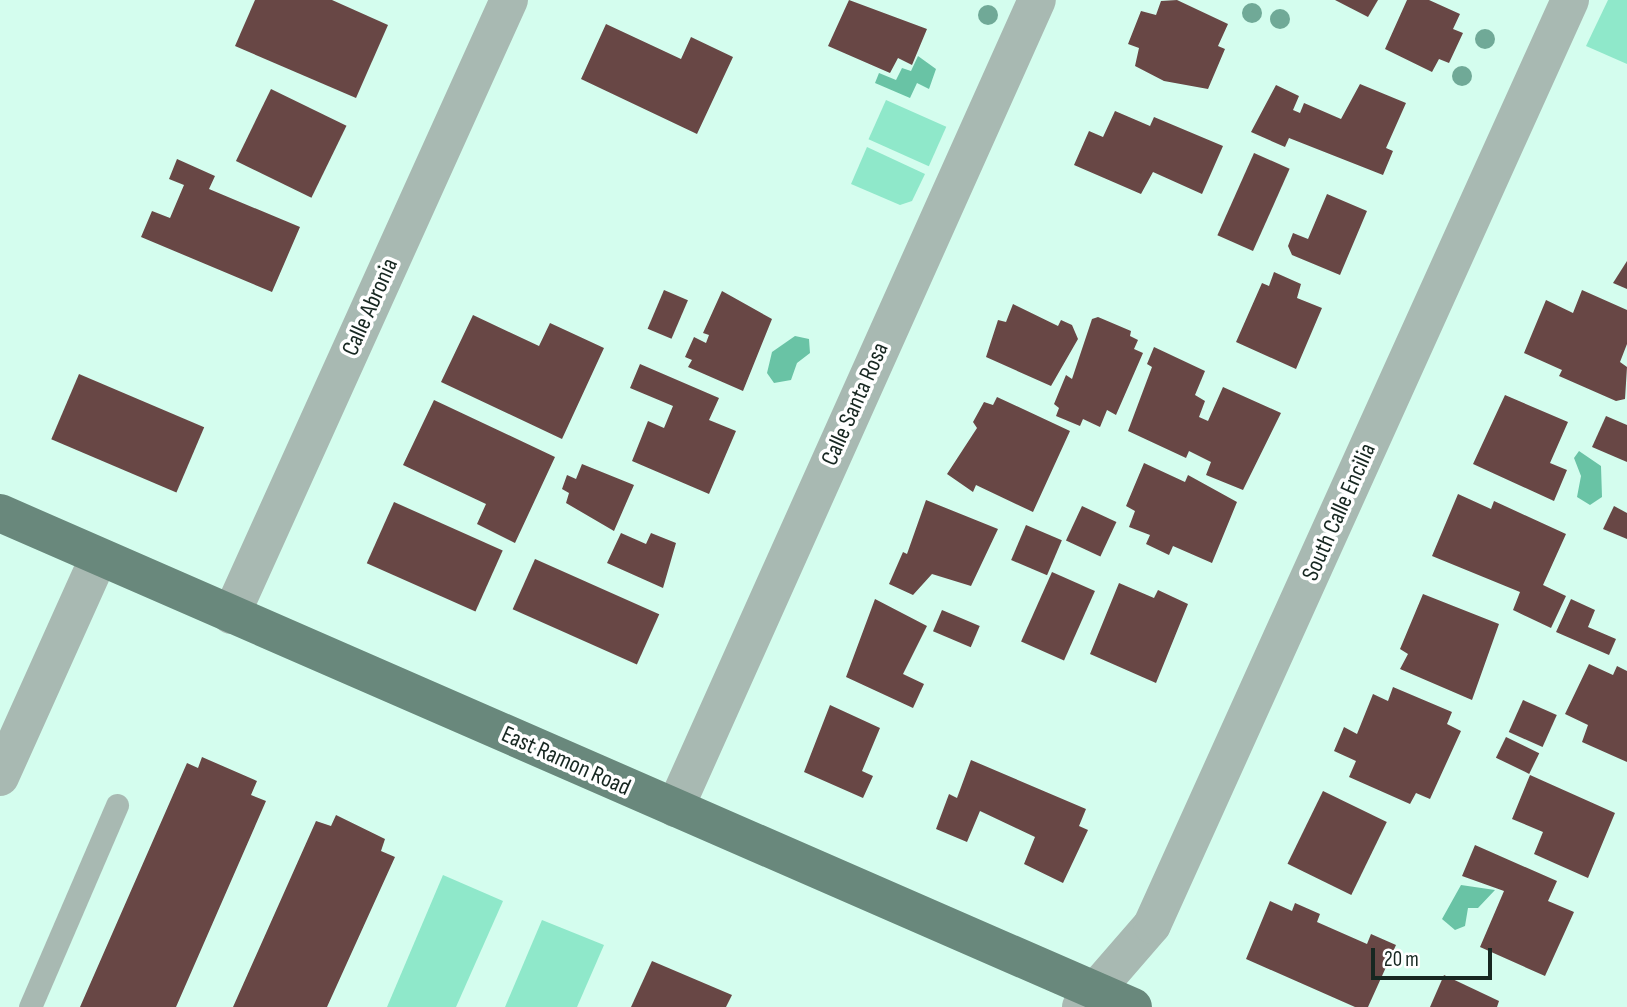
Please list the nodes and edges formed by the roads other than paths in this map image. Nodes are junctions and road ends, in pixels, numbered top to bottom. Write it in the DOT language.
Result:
graph roads {
  1 [pos="509,0"];
  2 [pos="1037,0"];
  3 [pos="1570,0"];
  4 [pos="0,513"];
  5 [pos="99,556"];
  6 [pos="231,615"];
  7 [pos="0,777"];
  8 [pos="117,805"];
  9 [pos="674,808"];
  10 [pos="1088,999"];
  11 [pos="30,1007"];
  12 [pos="1133,1007"];
  1 -- 6 [label="street, Calle Abronia"];
  2 -- 9 [label="street, Calle Santa Rosa"];
  3 -- 10 [label="street, South Calle Encilia"];
  4 -- 5 [label="main road, East Ramon Road"];
  5 -- 6 [label="main road, East Ramon Road"];
  5 -- 7 [label="street"];
  6 -- 9 [label="main road, East Ramon Road"];
  8 -- 11 [label="lane"];
  9 -- 10 [label="main road, East Ramon Road"];
  10 -- 12 [label="main road, East Ramon Road"];
}
